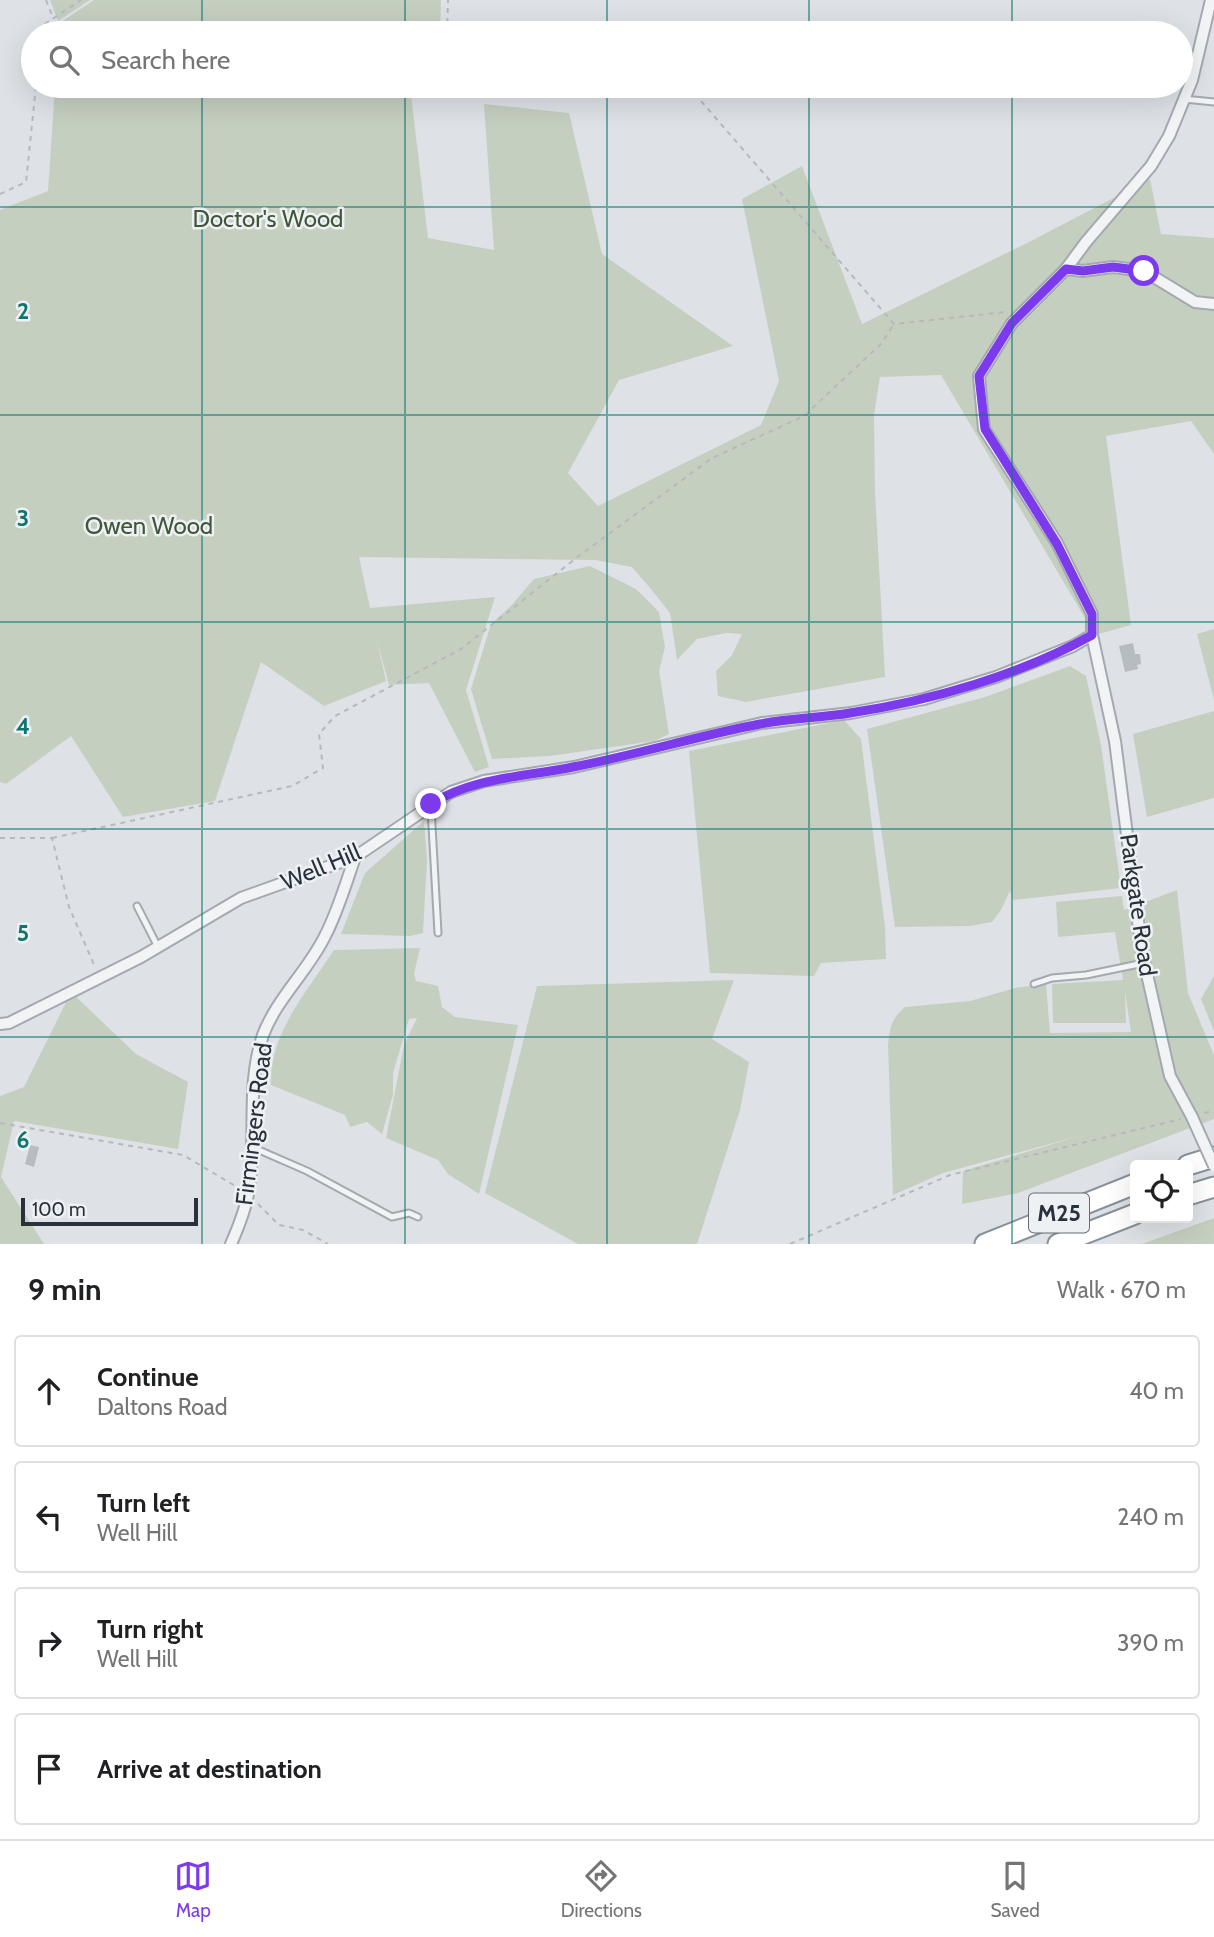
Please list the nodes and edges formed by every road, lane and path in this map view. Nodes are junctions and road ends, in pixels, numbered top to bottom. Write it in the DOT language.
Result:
graph roads {
  1 [pos="46,0"];
  2 [pos="81,0"];
  3 [pos="448,0"];
  4 [pos="1211,0"];
  5 [pos="53,19"];
  6 [pos="50,21"];
  7 [pos="447,21"];
  8 [pos="1193,76"];
  9 [pos="35,98"];
  10 [pos="698,98"];
  11 [pos="1184,99"];
  12 [pos="1214,102"];
  13 [pos="0,194"];
  14 [pos="1066,269"];
  15 [pos="1214,304"];
  16 [pos="1024,310"];
  17 [pos="894,324"];
  18 [pos="1092,635"];
  19 [pos="431,804"];
  20 [pos="0,838"];
  21 [pos="52,838"];
  22 [pos="355,856"];
  23 [pos="136,906"];
  24 [pos="438,933"];
  25 [pos="158,947"];
  26 [pos="1144,963"];
  27 [pos="100,978"];
  28 [pos="1034,984"];
  29 [pos="0,1024"];
  30 [pos="1192,1116"];
  31 [pos="0,1123"];
  32 [pos="252,1147"];
  33 [pos="1214,1157"];
  34 [pos="1193,1163"];
  35 [pos="1214,1167"];
  36 [pos="1130,1186"];
  37 [pos="1214,1187"];
  38 [pos="1193,1193"];
  39 [pos="248,1194"];
  40 [pos="1130,1216"];
  41 [pos="418,1217"];
  42 [pos="231,1244"];
  43 [pos="328,1244"];
  44 [pos="790,1244"];
  45 [pos="985,1244"];
  46 [pos="1058,1244"];
  1 -- 5 [label="path"];
  2 -- 5 [label="path"];
  3 -- 7 [label="path"];
  4 -- 8 [label="street"];
  5 -- 6 [label="path"];
  9 -- 13 [label="path"];
  10 -- 17 [label="path"];
  11 -- 12 [label="lane"];
  11 -- 14 [label="street"];
  14 -- 15 [label="street"];
  14 -- 16 [label="street"];
  16 -- 17 [label="path"];
  16 -- 18 [label="street"];
  17 -- 21 [label="path"];
  18 -- 19 [label="street, Well Hill"];
  18 -- 26 [label="street, Parkgate Road"];
  19 -- 22 [label="street, Well Hill"];
  19 -- 24 [label="lane"];
  20 -- 21 [label="path"];
  21 -- 27 [label="path"];
  22 -- 25 [label="street, Well Hill"];
  22 -- 32 [label="street, Firmingers Road"];
  23 -- 25 [label="lane"];
  25 -- 27 [label="street, Well Hill"];
  26 -- 28 [label="lane"];
  26 -- 30 [label="street, Parkgate Road"];
  27 -- 29 [label="street, Well Hill"];
  30 -- 35 [label="street, Parkgate Road, bridge"];
  30 -- 44 [label="path"];
  31 -- 39 [label="path"];
  32 -- 39 [label="street, Firmingers Road"];
  32 -- 41 [label="lane"];
  33 -- 34 [label="highway"];
  36 -- 45 [label="highway, M25"];
  37 -- 38 [label="highway"];
  39 -- 42 [label="street, Firmingers Road"];
  39 -- 43 [label="path"];
  40 -- 46 [label="highway, M25"];
}
